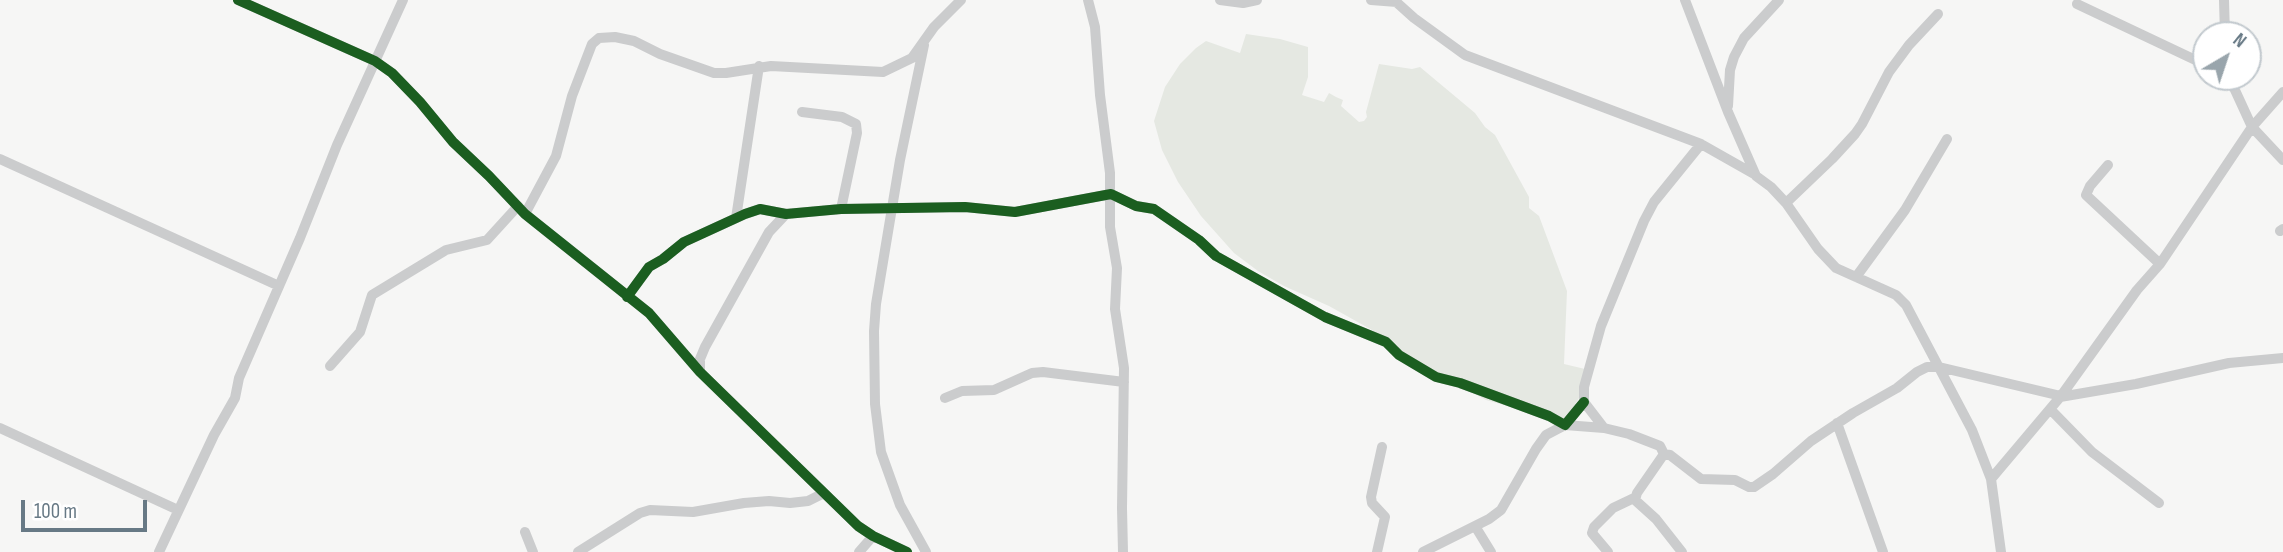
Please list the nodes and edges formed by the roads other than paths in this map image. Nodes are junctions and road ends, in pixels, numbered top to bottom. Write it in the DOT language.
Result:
graph roads {
  1 [pos="238,0"];
  2 [pos="403,0"];
  3 [pos="961,0"];
  4 [pos="1088,0"];
  5 [pos="1220,0"];
  6 [pos="1257,0"];
  7 [pos="1371,0"];
  8 [pos="1685,0"];
  9 [pos="1779,0"];
  10 [pos="2224,0"];
  11 [pos="1395,1"];
  12 [pos="2077,4"];
  13 [pos="1938,13"];
  14 [pos="2225,21"];
  15 [pos="925,41"];
  16 [pos="2192,58"];
  17 [pos="375,61"];
  18 [pos="759,66"];
  19 [pos="2235,91"];
  20 [pos="2283,92"];
  21 [pos="802,112"];
  22 [pos="1728,112"];
  23 [pos="2252,127"];
  24 [pos="1947,139"];
  25 [pos="1701,144"];
  26 [pos="0,159"];
  27 [pos="2283,160"];
  28 [pos="2108,165"];
  29 [pos="1756,176"];
  30 [pos="1111,194"];
  31 [pos="1786,202"];
  32 [pos="841,209"];
  33 [pos="522,210"];
  34 [pos="892,210"];
  35 [pos="786,214"];
  36 [pos="736,218"];
  37 [pos="2160,264"];
  38 [pos="1856,277"];
  39 [pos="279,286"];
  40 [pos="627,297"];
  41 [pos="2283,358"];
  42 [pos="330,366"];
  43 [pos="1939,367"];
  44 [pos="700,372"];
  45 [pos="1124,382"];
  46 [pos="2061,396"];
  47 [pos="945,398"];
  48 [pos="1584,402"];
  49 [pos="2050,410"];
  50 [pos="1837,423"];
  51 [pos="1565,425"];
  52 [pos="0,428"];
  53 [pos="1604,428"];
  54 [pos="1381,447"];
  55 [pos="1664,454"];
  56 [pos="1991,480"];
  57 [pos="824,493"];
  58 [pos="1634,498"];
  59 [pos="2159,503"];
  60 [pos="178,510"];
  61 [pos="1475,526"];
  62 [pos="525,532"];
  63 [pos="873,536"];
  64 [pos="1883,549"];
  65 [pos="159,552"];
  66 [pos="533,552"];
  67 [pos="578,552"];
  68 [pos="859,552"];
  69 [pos="907,552"];
  70 [pos="926,552"];
  71 [pos="1124,552"];
  72 [pos="1377,552"];
  73 [pos="1423,552"];
  74 [pos="1491,552"];
  75 [pos="1608,552"];
  76 [pos="1682,552"];
  77 [pos="2001,552"];
  1 -- 17 [label="street"];
  2 -- 17 [label="street"];
  3 -- 15 [label="street"];
  4 -- 30 [label="street"];
  5 -- 6 [label="street"];
  7 -- 11 [label="street"];
  8 -- 22 [label="street"];
  9 -- 22 [label="street"];
  10 -- 14 [label="street"];
  11 -- 25 [label="street"];
  12 -- 16 [label="street"];
  13 -- 31 [label="street"];
  15 -- 18 [label="street"];
  15 -- 34 [label="street"];
  17 -- 33 [label="street"];
  17 -- 39 [label="street"];
  18 -- 33 [label="street"];
  18 -- 36 [label="street"];
  19 -- 23 [label="street"];
  20 -- 23 [label="street"];
  21 -- 32 [label="street"];
  22 -- 29 [label="street"];
  23 -- 27 [label="street"];
  23 -- 37 [label="street"];
  24 -- 38 [label="street"];
  25 -- 29 [label="street"];
  25 -- 48 [label="street"];
  26 -- 39 [label="street"];
  28 -- 37 [label="street"];
  29 -- 31 [label="street"];
  30 -- 34 [label="street"];
  30 -- 45 [label="street"];
  30 -- 51 [label="street"];
  31 -- 38 [label="street"];
  32 -- 34 [label="street"];
  32 -- 35 [label="street"];
  33 -- 40 [label="street"];
  33 -- 42 [label="street"];
  34 -- 70 [label="street"];
  35 -- 36 [label="street"];
  35 -- 44 [label="street"];
  36 -- 40 [label="street"];
  37 -- 46 [label="street"];
  38 -- 43 [label="street"];
  39 -- 60 [label="street"];
  40 -- 44 [label="street"];
  41 -- 46 [label="street"];
  43 -- 46 [label="street"];
  43 -- 50 [label="street"];
  43 -- 56 [label="street"];
  44 -- 57 [label="street"];
  45 -- 47 [label="street"];
  45 -- 71 [label="street"];
  46 -- 49 [label="street"];
  46 -- 56 [label="street"];
  48 -- 51 [label="street"];
  48 -- 53 [label="street"];
  49 -- 56 [label="street"];
  49 -- 59 [label="street"];
  50 -- 55 [label="street"];
  50 -- 64 [label="street"];
  51 -- 53 [label="street"];
  51 -- 61 [label="street"];
  52 -- 60 [label="street"];
  53 -- 55 [label="street"];
  54 -- 72 [label="street"];
  55 -- 58 [label="street"];
  56 -- 77 [label="street"];
  57 -- 63 [label="street"];
  57 -- 67 [label="street"];
  58 -- 75 [label="street"];
  58 -- 76 [label="street"];
  60 -- 65 [label="street"];
  61 -- 73 [label="street"];
  61 -- 74 [label="street"];
  62 -- 66 [label="street"];
  63 -- 68 [label="street"];
  63 -- 69 [label="street"];
}
